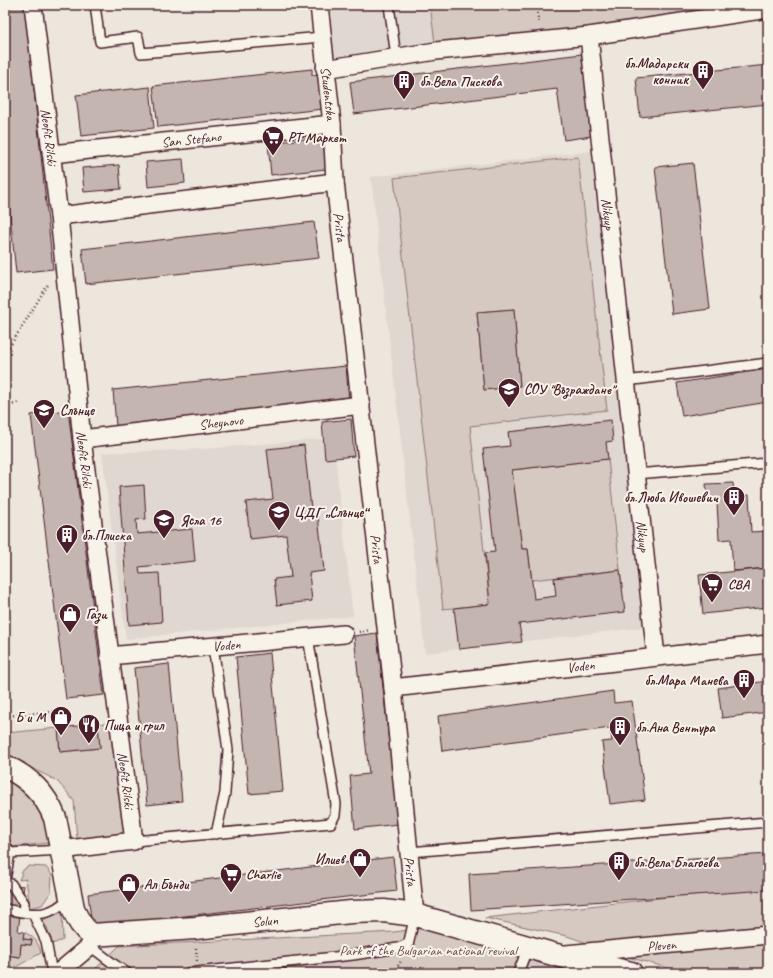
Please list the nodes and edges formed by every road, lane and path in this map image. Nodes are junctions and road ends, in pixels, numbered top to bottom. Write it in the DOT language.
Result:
graph roads {
  1 [pos="33,5"];
  2 [pos="95,5"];
  3 [pos="319,5"];
  4 [pos="389,5"];
  5 [pos="768,9"];
  6 [pos="588,36"];
  7 [pos="322,38"];
  8 [pos="396,57"];
  9 [pos="326,69"];
  10 [pos="332,124"];
  11 [pos="52,154"];
  12 [pos="335,182"];
  13 [pos="59,216"];
  14 [pos="49,282"];
  15 [pos="5,354"];
  16 [pos="768,363"];
  17 [pos="626,381"];
  18 [pos="20,402"];
  19 [pos="361,405"];
  20 [pos="5,406"];
  21 [pos="82,439"];
  22 [pos="768,463"];
  23 [pos="636,474"];
  24 [pos="387,628"];
  25 [pos="344,634"];
  26 [pos="308,637"];
  27 [pos="768,644"];
  28 [pos="214,646"];
  29 [pos="109,656"];
  30 [pos="656,657"];
  31 [pos="393,688"];
  32 [pos="59,711"];
  33 [pos="5,716"];
  34 [pos="5,766"];
  35 [pos="768,822"];
  36 [pos="216,834"];
  37 [pos="134,841"];
  38 [pos="5,844"];
  39 [pos="61,850"];
  40 [pos="409,852"];
  41 [pos="10,853"];
  42 [pos="5,881"];
  43 [pos="70,897"];
  44 [pos="5,909"];
  45 [pos="23,912"];
  46 [pos="33,914"];
  47 [pos="415,915"];
  48 [pos="195,928"];
  49 [pos="768,935"];
  50 [pos="91,941"];
  51 [pos="528,947"];
  52 [pos="556,955"];
  53 [pos="198,972"];
  54 [pos="52,973"];
  55 [pos="58,973"];
  56 [pos="127,973"];
  57 [pos="188,973"];
  58 [pos="518,973"];
  59 [pos="631,973"];
  1 -- 11 [label="street, Neofit Rilski"];
  2 -- 7 [label="lane"];
  3 -- 7 [label="street, Studentska"];
  4 -- 8 [label="lane"];
  5 -- 6 [label="street"];
  6 -- 8 [label="street"];
  6 -- 17 [label="street, Nikyup"];
  7 -- 9 [label="street, Studentska"];
  8 -- 9 [label="street"];
  9 -- 10 [label="street, Studentska"];
  10 -- 11 [label="street, San Stefano"];
  10 -- 12 [label="street, Studentska"];
  11 -- 13 [label="street, Neofit Rilski"];
  12 -- 13 [label="street"];
  12 -- 19 [label="street, Prista"];
  13 -- 21 [label="street, Neofit Rilski"];
  14 -- 15 [label="path"];
  16 -- 17 [label="lane"];
  17 -- 23 [label="street, Nikyup"];
  18 -- 20 [label="path"];
  19 -- 21 [label="street, Sheynovo"];
  19 -- 24 [label="street, Prista"];
  21 -- 29 [label="street, Neofit Rilski"];
  22 -- 23 [label="lane"];
  23 -- 30 [label="street, Nikyup"];
  24 -- 25 [label="path"];
  24 -- 31 [label="street, Prista"];
  25 -- 26 [label="street, Voden"];
  26 -- 28 [label="street, Voden"];
  26 -- 36 [label="lane"];
  27 -- 30 [label="street, Voden"];
  28 -- 29 [label="street, Voden"];
  28 -- 36 [label="lane"];
  29 -- 37 [label="street, Neofit Rilski"];
  30 -- 31 [label="street, Voden"];
  31 -- 40 [label="street, Prista"];
  32 -- 33 [label="path"];
  34 -- 39 [label="street"];
  35 -- 40 [label="lane"];
  36 -- 37 [label="lane"];
  37 -- 39 [label="street"];
  38 -- 41 [label="lane"];
  39 -- 41 [label="lane"];
  39 -- 43 [label="street"];
  40 -- 47 [label="street, Prista"];
  41 -- 42 [label="lane"];
  42 -- 45 [label="lane"];
  43 -- 46 [label="lane"];
  43 -- 50 [label="street"];
  44 -- 45 [label="lane"];
  45 -- 46 [label="lane"];
  46 -- 54 [label="lane"];
  47 -- 48 [label="street, Solun"];
  47 -- 51 [label="street, Solun"];
  47 -- 53 [label="lane"];
  48 -- 50 [label="street, Solun"];
  48 -- 53 [label="path"];
  49 -- 52 [label="street, Pleven"];
  50 -- 55 [label="street"];
  50 -- 56 [label="lane"];
  51 -- 52 [label="street, Solun"];
  51 -- 58 [label="lane"];
  52 -- 59 [label="street, Solun"];
  53 -- 57 [label="lane"];
}
